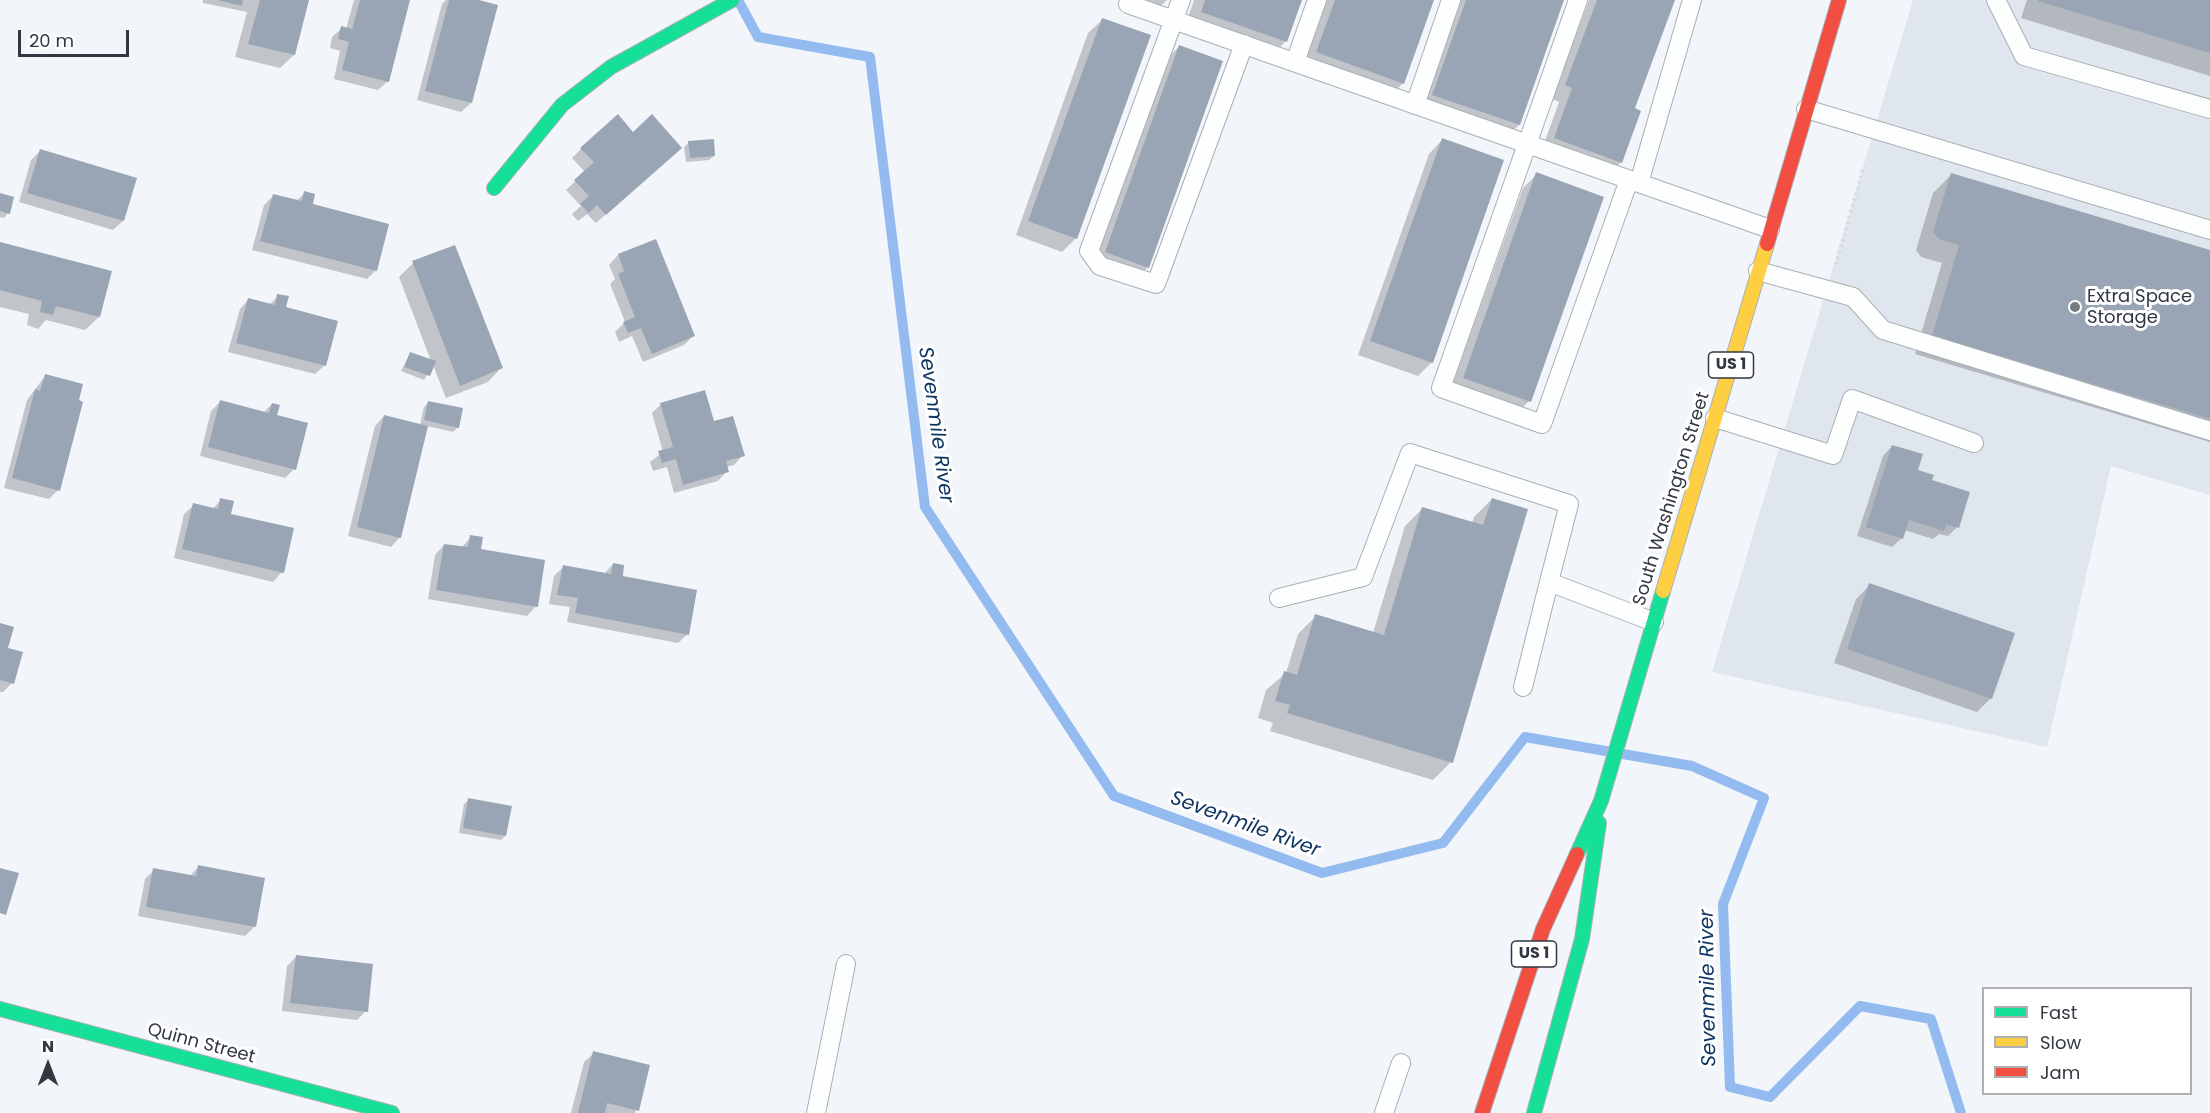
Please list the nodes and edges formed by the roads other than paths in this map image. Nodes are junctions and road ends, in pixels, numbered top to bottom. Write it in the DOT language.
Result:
graph roads {
  1 [pos="732,0"];
  2 [pos="1181,0"];
  3 [pos="1317,0"];
  4 [pos="1451,0"];
  5 [pos="1578,0"];
  6 [pos="1692,0"];
  7 [pos="1839,0"];
  8 [pos="1996,0"];
  9 [pos="1128,4"];
  10 [pos="1174,20"];
  11 [pos="1244,44"];
  12 [pos="1295,62"];
  13 [pos="1415,105"];
  14 [pos="2210,109"];
  15 [pos="1806,110"];
  16 [pos="1527,144"];
  17 [pos="1634,181"];
  18 [pos="494,188"];
  19 [pos="1770,229"];
  20 [pos="2210,230"];
  21 [pos="1758,271"];
  22 [pos="1715,418"];
  23 [pos="2210,430"];
  24 [pos="1974,443"];
  25 [pos="1550,582"];
  26 [pos="1279,598"];
  27 [pos="1654,622"];
  28 [pos="1523,687"];
  29 [pos="1601,801"];
  30 [pos="846,964"];
  31 [pos="0,1009"];
  32 [pos="1401,1063"];
  33 [pos="392,1113"];
  34 [pos="816,1113"];
  35 [pos="1384,1113"];
  36 [pos="1482,1113"];
  37 [pos="1534,1113"];
  1 -- 18 [label="main road"];
  2 -- 10 [label="lane"];
  3 -- 12 [label="lane"];
  4 -- 13 [label="lane"];
  5 -- 16 [label="lane"];
  6 -- 17 [label="lane"];
  7 -- 15 [label="main road, South Washington Street / US 1"];
  8 -- 14 [label="lane"];
  9 -- 10 [label="lane"];
  10 -- 11 [label="lane"];
  10 -- 11 [label="lane"];
  11 -- 12 [label="lane"];
  12 -- 13 [label="lane"];
  13 -- 16 [label="lane"];
  15 -- 19 [label="main road, South Washington Street / US 1"];
  15 -- 20 [label="lane"];
  16 -- 17 [label="lane"];
  16 -- 17 [label="lane"];
  17 -- 19 [label="lane"];
  19 -- 21 [label="main road, South Washington Street / US 1"];
  21 -- 22 [label="main road, South Washington Street / US 1"];
  21 -- 23 [label="lane"];
  22 -- 24 [label="lane"];
  22 -- 27 [label="main road, South Washington Street / US 1"];
  25 -- 26 [label="lane"];
  25 -- 27 [label="lane"];
  25 -- 28 [label="lane"];
  27 -- 29 [label="main road, South Washington Street / US 1"];
  29 -- 36 [label="main road, South Washington Street / US 1"];
  29 -- 37 [label="main road, South Washington Street / US 1"];
  30 -- 34 [label="lane"];
  31 -- 33 [label="main road, Quinn Street"];
  32 -- 35 [label="lane"];
}
